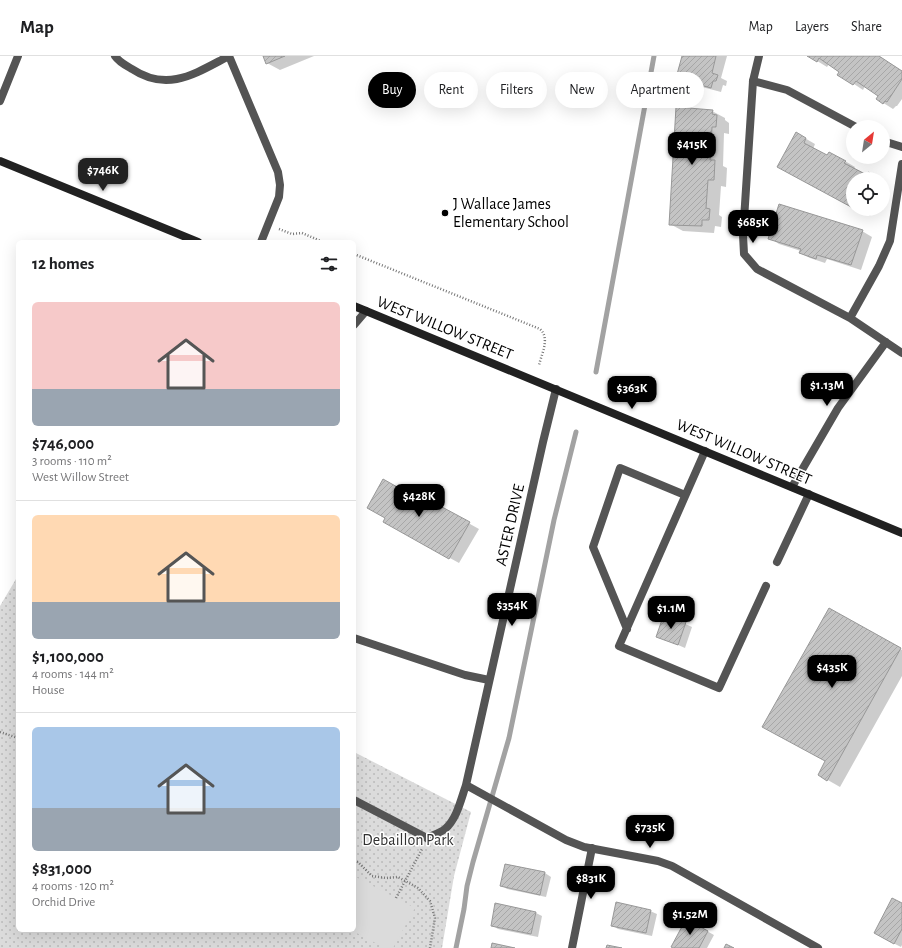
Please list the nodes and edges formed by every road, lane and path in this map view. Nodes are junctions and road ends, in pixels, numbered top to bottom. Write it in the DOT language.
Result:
graph roads {
  1 [pos="18,56"];
  2 [pos="115,56"];
  3 [pos="229,56"];
  4 [pos="759,56"];
  5 [pos="753,81"];
  6 [pos="0,101"];
  7 [pos="846,122"];
  8 [pos="890,143"];
  9 [pos="902,147"];
  10 [pos="0,160"];
  11 [pos="902,164"];
  12 [pos="268,224"];
  13 [pos="193,240"];
  14 [pos="262,240"];
  15 [pos="318,240"];
  16 [pos="356,255"];
  17 [pos="356,307"];
  18 [pos="366,311"];
  19 [pos="850,318"];
  20 [pos="356,323"];
  21 [pos="886,342"];
  22 [pos="902,353"];
  23 [pos="538,365"];
  24 [pos="556,389"];
  25 [pos="705,451"];
  26 [pos="792,487"];
  27 [pos="809,494"];
  28 [pos="685,495"];
  29 [pos="902,533"];
  30 [pos="777,562"];
  31 [pos="766,586"];
  32 [pos="627,629"];
  33 [pos="356,639"];
  34 [pos="489,680"];
  35 [pos="0,732"];
  36 [pos="16,737"];
  37 [pos="466,785"];
  38 [pos="356,801"];
  39 [pos="427,838"];
  40 [pos="592,848"];
  41 [pos="356,862"];
  42 [pos="405,881"];
  43 [pos="396,898"];
  44 [pos="812,947"];
  45 [pos="430,948"];
  46 [pos="572,948"];
  1 -- 6 [label="street"];
  2 -- 3 [label="street"];
  3 -- 12 [label="street"];
  4 -- 5 [label="street"];
  5 -- 7 [label="street"];
  5 -- 19 [label="street"];
  8 -- 9 [label="street"];
  10 -- 13 [label="main road"];
  11 -- 19 [label="street"];
  12 -- 14 [label="street"];
  12 -- 15 [label="path"];
  16 -- 23 [label="path"];
  17 -- 18 [label="main road, WEST WILLOW STREET"];
  18 -- 20 [label="street"];
  18 -- 24 [label="main road, WEST WILLOW STREET"];
  19 -- 21 [label="street"];
  21 -- 22 [label="street"];
  21 -- 26 [label="street"];
  24 -- 25 [label="main road, WEST WILLOW STREET"];
  24 -- 34 [label="street, ASTER DRIVE"];
  25 -- 26 [label="main road, WEST WILLOW STREET"];
  25 -- 28 [label="street"];
  26 -- 27 [label="main road, WEST WILLOW STREET"];
  27 -- 29 [label="main road, WEST WILLOW STREET"];
  27 -- 30 [label="street"];
  28 -- 32 [label="street"];
  28 -- 32 [label="street"];
  31 -- 32 [label="street"];
  33 -- 34 [label="street"];
  34 -- 37 [label="street, ASTER DRIVE"];
  35 -- 36 [label="path"];
  37 -- 39 [label="street, ASTER DRIVE"];
  37 -- 40 [label="street"];
  38 -- 39 [label="street"];
  39 -- 42 [label="path"];
  40 -- 44 [label="street"];
  40 -- 46 [label="street"];
  41 -- 42 [label="path"];
  42 -- 43 [label="path"];
  42 -- 45 [label="path"];
}
